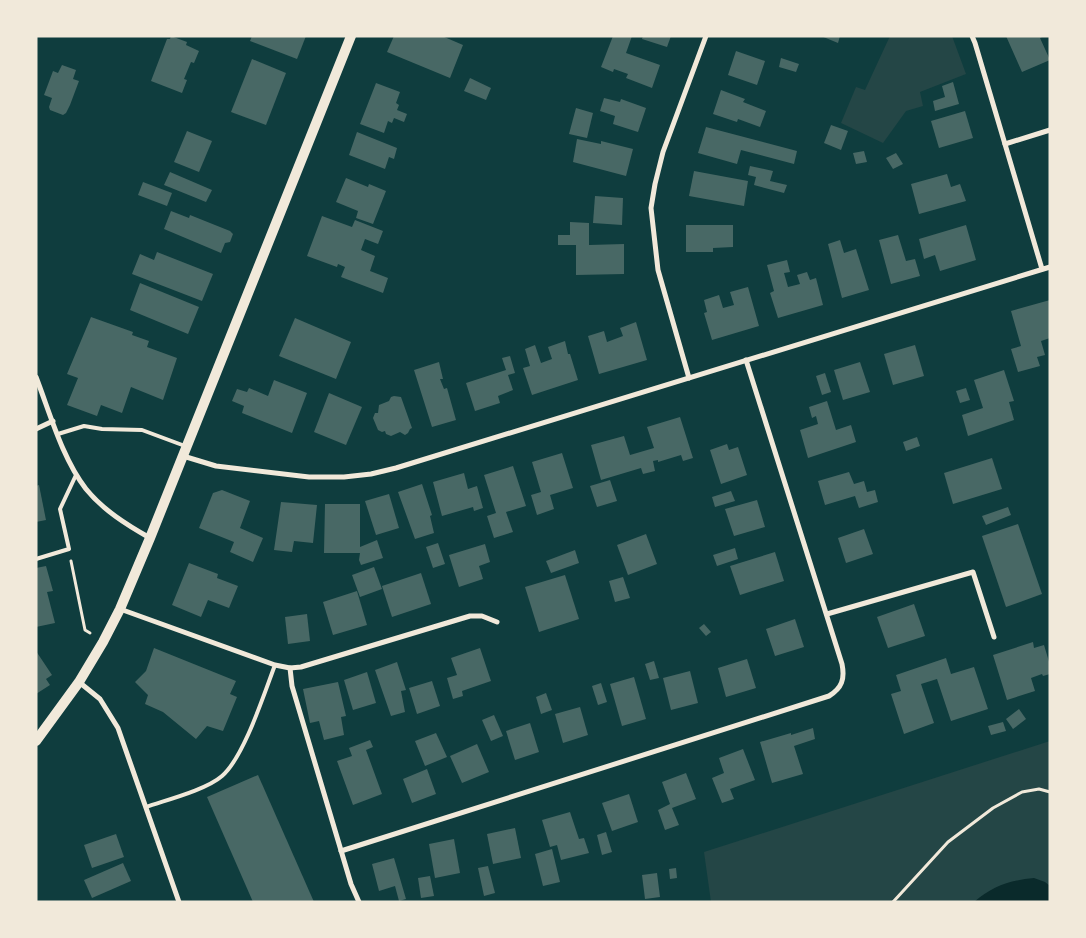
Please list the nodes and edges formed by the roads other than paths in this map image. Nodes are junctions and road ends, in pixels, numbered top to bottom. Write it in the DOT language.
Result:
graph roads {
  1 [pos="351,36"];
  2 [pos="706,36"];
  3 [pos="972,36"];
  4 [pos="1050,130"];
  5 [pos="1005,144"];
  6 [pos="1050,267"];
  7 [pos="1042,269"];
  8 [pos="746,360"];
  9 [pos="36,377"];
  10 [pos="689,378"];
  11 [pos="53,421"];
  12 [pos="36,429"];
  13 [pos="58,434"];
  14 [pos="185,451"];
  15 [pos="76,475"];
  16 [pos="150,538"];
  17 [pos="36,559"];
  18 [pos="120,609"];
  19 [pos="827,614"];
  20 [pos="498,622"];
  21 [pos="994,638"];
  22 [pos="275,665"];
  23 [pos="290,668"];
  24 [pos="79,682"];
  25 [pos="36,742"];
  26 [pos="146,807"];
  27 [pos="341,851"];
  28 [pos="179,902"];
  29 [pos="359,902"];
  1 -- 14 [label="main road"];
  2 -- 10 [label="street"];
  3 -- 5 [label="street"];
  4 -- 5 [label="street"];
  5 -- 7 [label="street"];
  6 -- 7 [label="street"];
  7 -- 8 [label="street"];
  8 -- 10 [label="street"];
  8 -- 19 [label="street"];
  9 -- 11 [label="street"];
  10 -- 14 [label="street"];
  11 -- 12 [label="street"];
  11 -- 13 [label="street"];
  13 -- 14 [label="lane"];
  13 -- 15 [label="street"];
  14 -- 16 [label="main road"];
  15 -- 16 [label="street"];
  15 -- 17 [label="lane"];
  16 -- 18 [label="main road"];
  18 -- 22 [label="street"];
  18 -- 24 [label="main road"];
  19 -- 21 [label="street"];
  19 -- 27 [label="street"];
  20 -- 23 [label="street"];
  22 -- 23 [label="street"];
  22 -- 26 [label="lane"];
  23 -- 27 [label="street"];
  24 -- 25 [label="main road"];
  24 -- 26 [label="street"];
  26 -- 28 [label="street"];
  27 -- 29 [label="street"];
}
